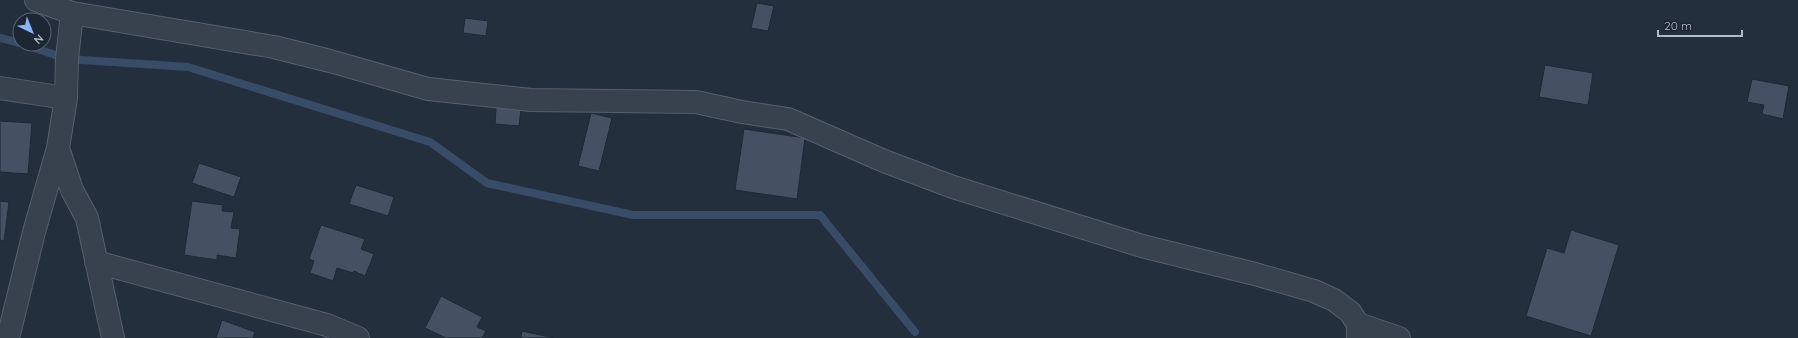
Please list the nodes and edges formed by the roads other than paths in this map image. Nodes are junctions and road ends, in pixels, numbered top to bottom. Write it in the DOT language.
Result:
graph roads {
  1 [pos="36,0"];
  2 [pos="72,13"];
  3 [pos="0,88"];
  4 [pos="66,98"];
  5 [pos="58,148"];
  6 [pos="96,262"];
  7 [pos="306,329"];
  8 [pos="1358,331"];
  9 [pos="8,338"];
  10 [pos="113,338"];
  11 [pos="358,338"];
  12 [pos="1399,338"];
  1 -- 2 [label="street"];
  2 -- 4 [label="street"];
  2 -- 8 [label="street"];
  3 -- 4 [label="street"];
  4 -- 5 [label="street"];
  5 -- 6 [label="street"];
  5 -- 9 [label="street"];
  6 -- 7 [label="street"];
  6 -- 10 [label="street"];
  7 -- 11 [label="street"];
  8 -- 12 [label="street"];
}
